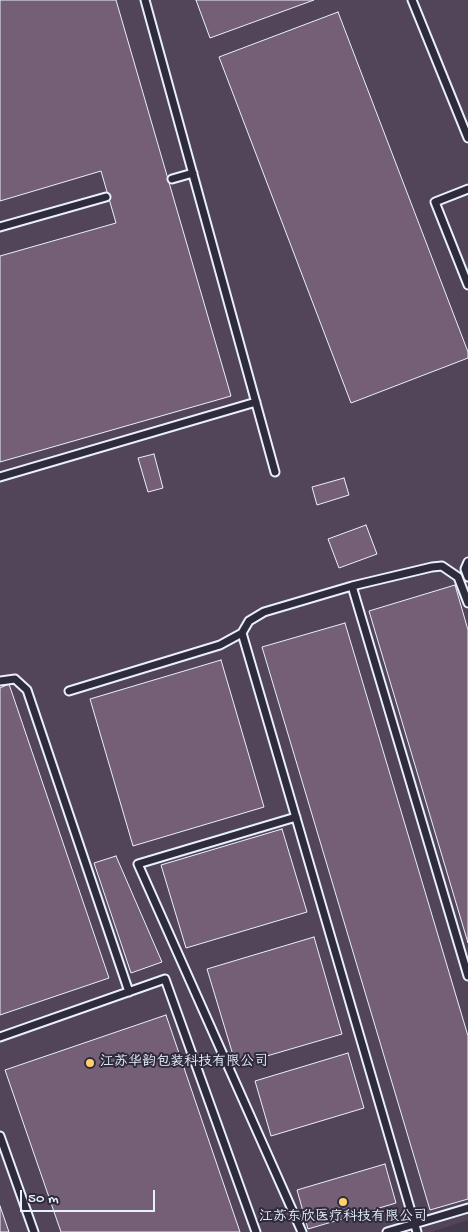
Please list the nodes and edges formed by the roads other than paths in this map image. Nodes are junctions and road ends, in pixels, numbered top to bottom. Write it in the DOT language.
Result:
graph roads {
  1 [pos="145,0"];
  2 [pos="412,0"];
  3 [pos="468,138"];
  4 [pos="193,173"];
  5 [pos="172,179"];
  6 [pos="468,189"];
  7 [pos="106,198"];
  8 [pos="0,227"];
  9 [pos="468,286"];
  10 [pos="256,402"];
  11 [pos="275,472"];
  12 [pos="0,477"];
  13 [pos="468,562"];
  14 [pos="468,577"];
  15 [pos="352,586"];
  16 [pos="468,604"];
  17 [pos="242,632"];
  18 [pos="0,681"];
  19 [pos="69,691"];
  20 [pos="296,817"];
  21 [pos="468,976"];
  22 [pos="129,992"];
  23 [pos="0,1037"];
  24 [pos="0,1136"];
  25 [pos="468,1208"];
  26 [pos="415,1224"];
  27 [pos="34,1232"];
  28 [pos="256,1232"];
  29 [pos="302,1232"];
  30 [pos="387,1232"];
  31 [pos="418,1232"];
  1 -- 4 [label="lane"];
  2 -- 3 [label="lane"];
  4 -- 5 [label="lane"];
  4 -- 10 [label="lane"];
  6 -- 9 [label="lane"];
  7 -- 8 [label="lane"];
  10 -- 11 [label="lane"];
  10 -- 12 [label="lane"];
  13 -- 14 [label="lane"];
  15 -- 16 [label="lane"];
  15 -- 17 [label="lane"];
  15 -- 21 [label="lane"];
  17 -- 19 [label="lane"];
  17 -- 20 [label="lane"];
  18 -- 22 [label="lane"];
  20 -- 26 [label="lane"];
  20 -- 29 [label="lane"];
  22 -- 23 [label="lane"];
  22 -- 28 [label="lane"];
  24 -- 27 [label="lane"];
  25 -- 26 [label="lane"];
  26 -- 30 [label="lane"];
  26 -- 31 [label="lane"];
}
